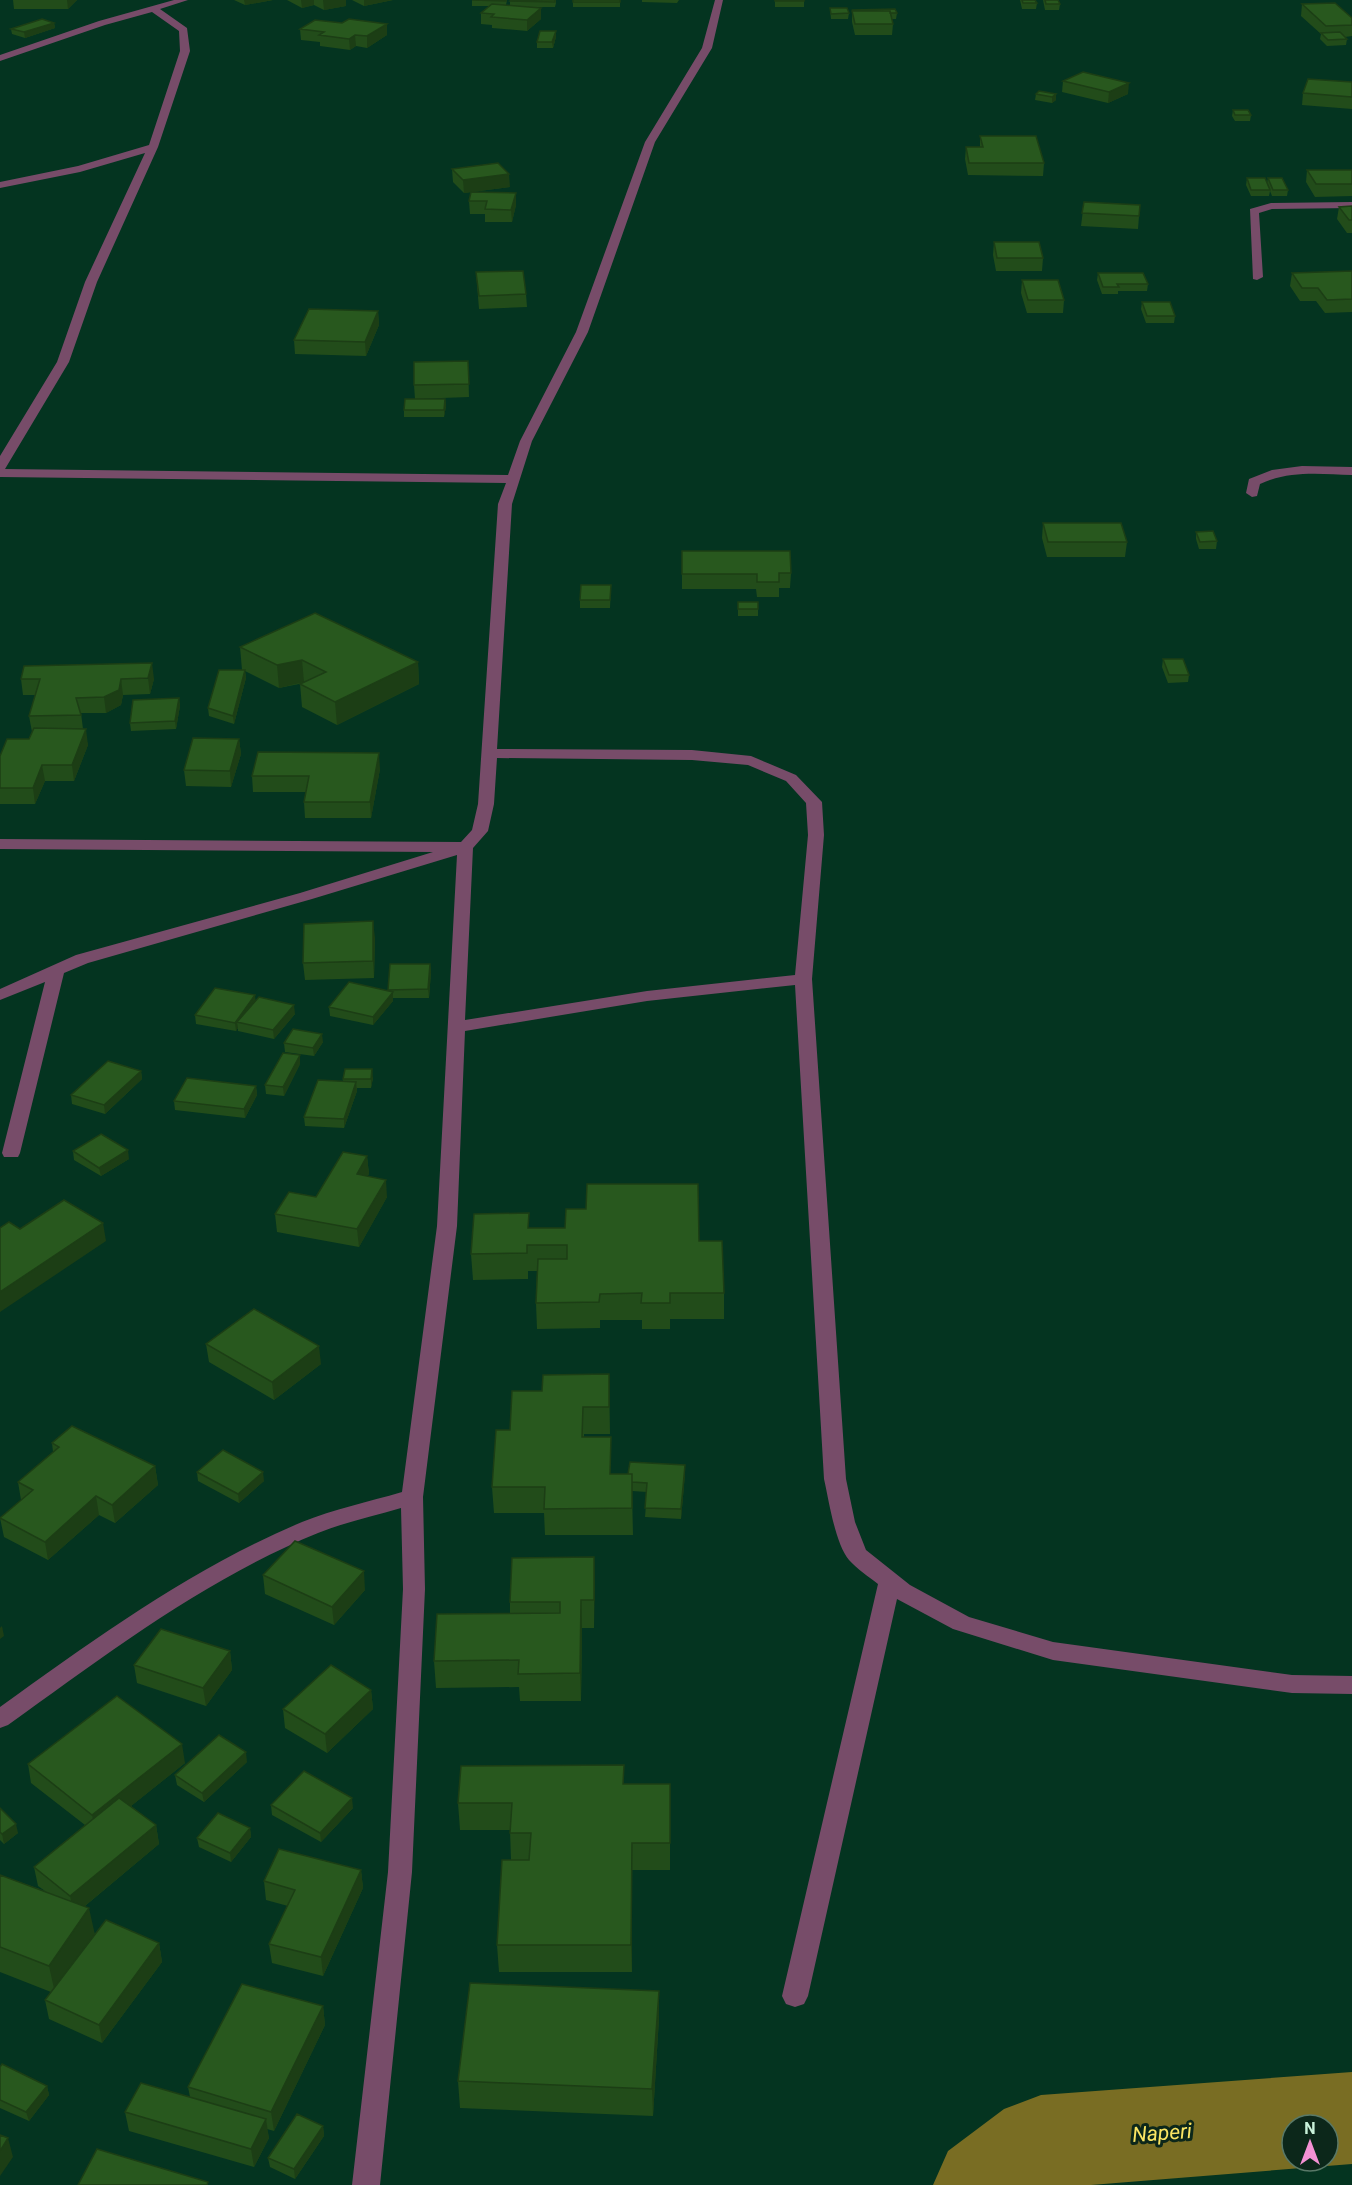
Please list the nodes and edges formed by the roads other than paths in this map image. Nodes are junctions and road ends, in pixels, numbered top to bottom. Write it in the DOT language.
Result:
graph roads {
  1 [pos="184,0"];
  2 [pos="719,0"];
  3 [pos="152,8"];
  4 [pos="0,58"];
  5 [pos="153,147"];
  6 [pos="0,185"];
  7 [pos="1352,205"];
  8 [pos="1257,277"];
  9 [pos="0,467"];
  10 [pos="1352,471"];
  11 [pos="0,473"];
  12 [pos="513,479"];
  13 [pos="1252,493"];
  14 [pos="489,753"];
  15 [pos="0,844"];
  16 [pos="465,847"];
  17 [pos="56,970"];
  18 [pos="804,979"];
  19 [pos="0,995"];
  20 [pos="456,1027"];
  21 [pos="11,1153"];
  22 [pos="412,1497"];
  23 [pos="891,1582"];
  24 [pos="1352,1685"];
  25 [pos="0,1719"];
  26 [pos="795,1996"];
  27 [pos="366,2185"];
  1 -- 3 [label="street"];
  2 -- 12 [label="street"];
  3 -- 4 [label="street"];
  3 -- 5 [label="street"];
  5 -- 6 [label="street"];
  5 -- 9 [label="street"];
  7 -- 8 [label="street"];
  10 -- 13 [label="street"];
  11 -- 12 [label="street"];
  12 -- 14 [label="street"];
  14 -- 16 [label="street"];
  14 -- 18 [label="street"];
  15 -- 16 [label="street"];
  16 -- 17 [label="street"];
  16 -- 20 [label="street"];
  17 -- 19 [label="street"];
  17 -- 21 [label="street"];
  18 -- 20 [label="street"];
  18 -- 23 [label="street"];
  20 -- 22 [label="street"];
  22 -- 25 [label="street"];
  22 -- 27 [label="street"];
  23 -- 24 [label="street"];
  23 -- 26 [label="street"];
}
